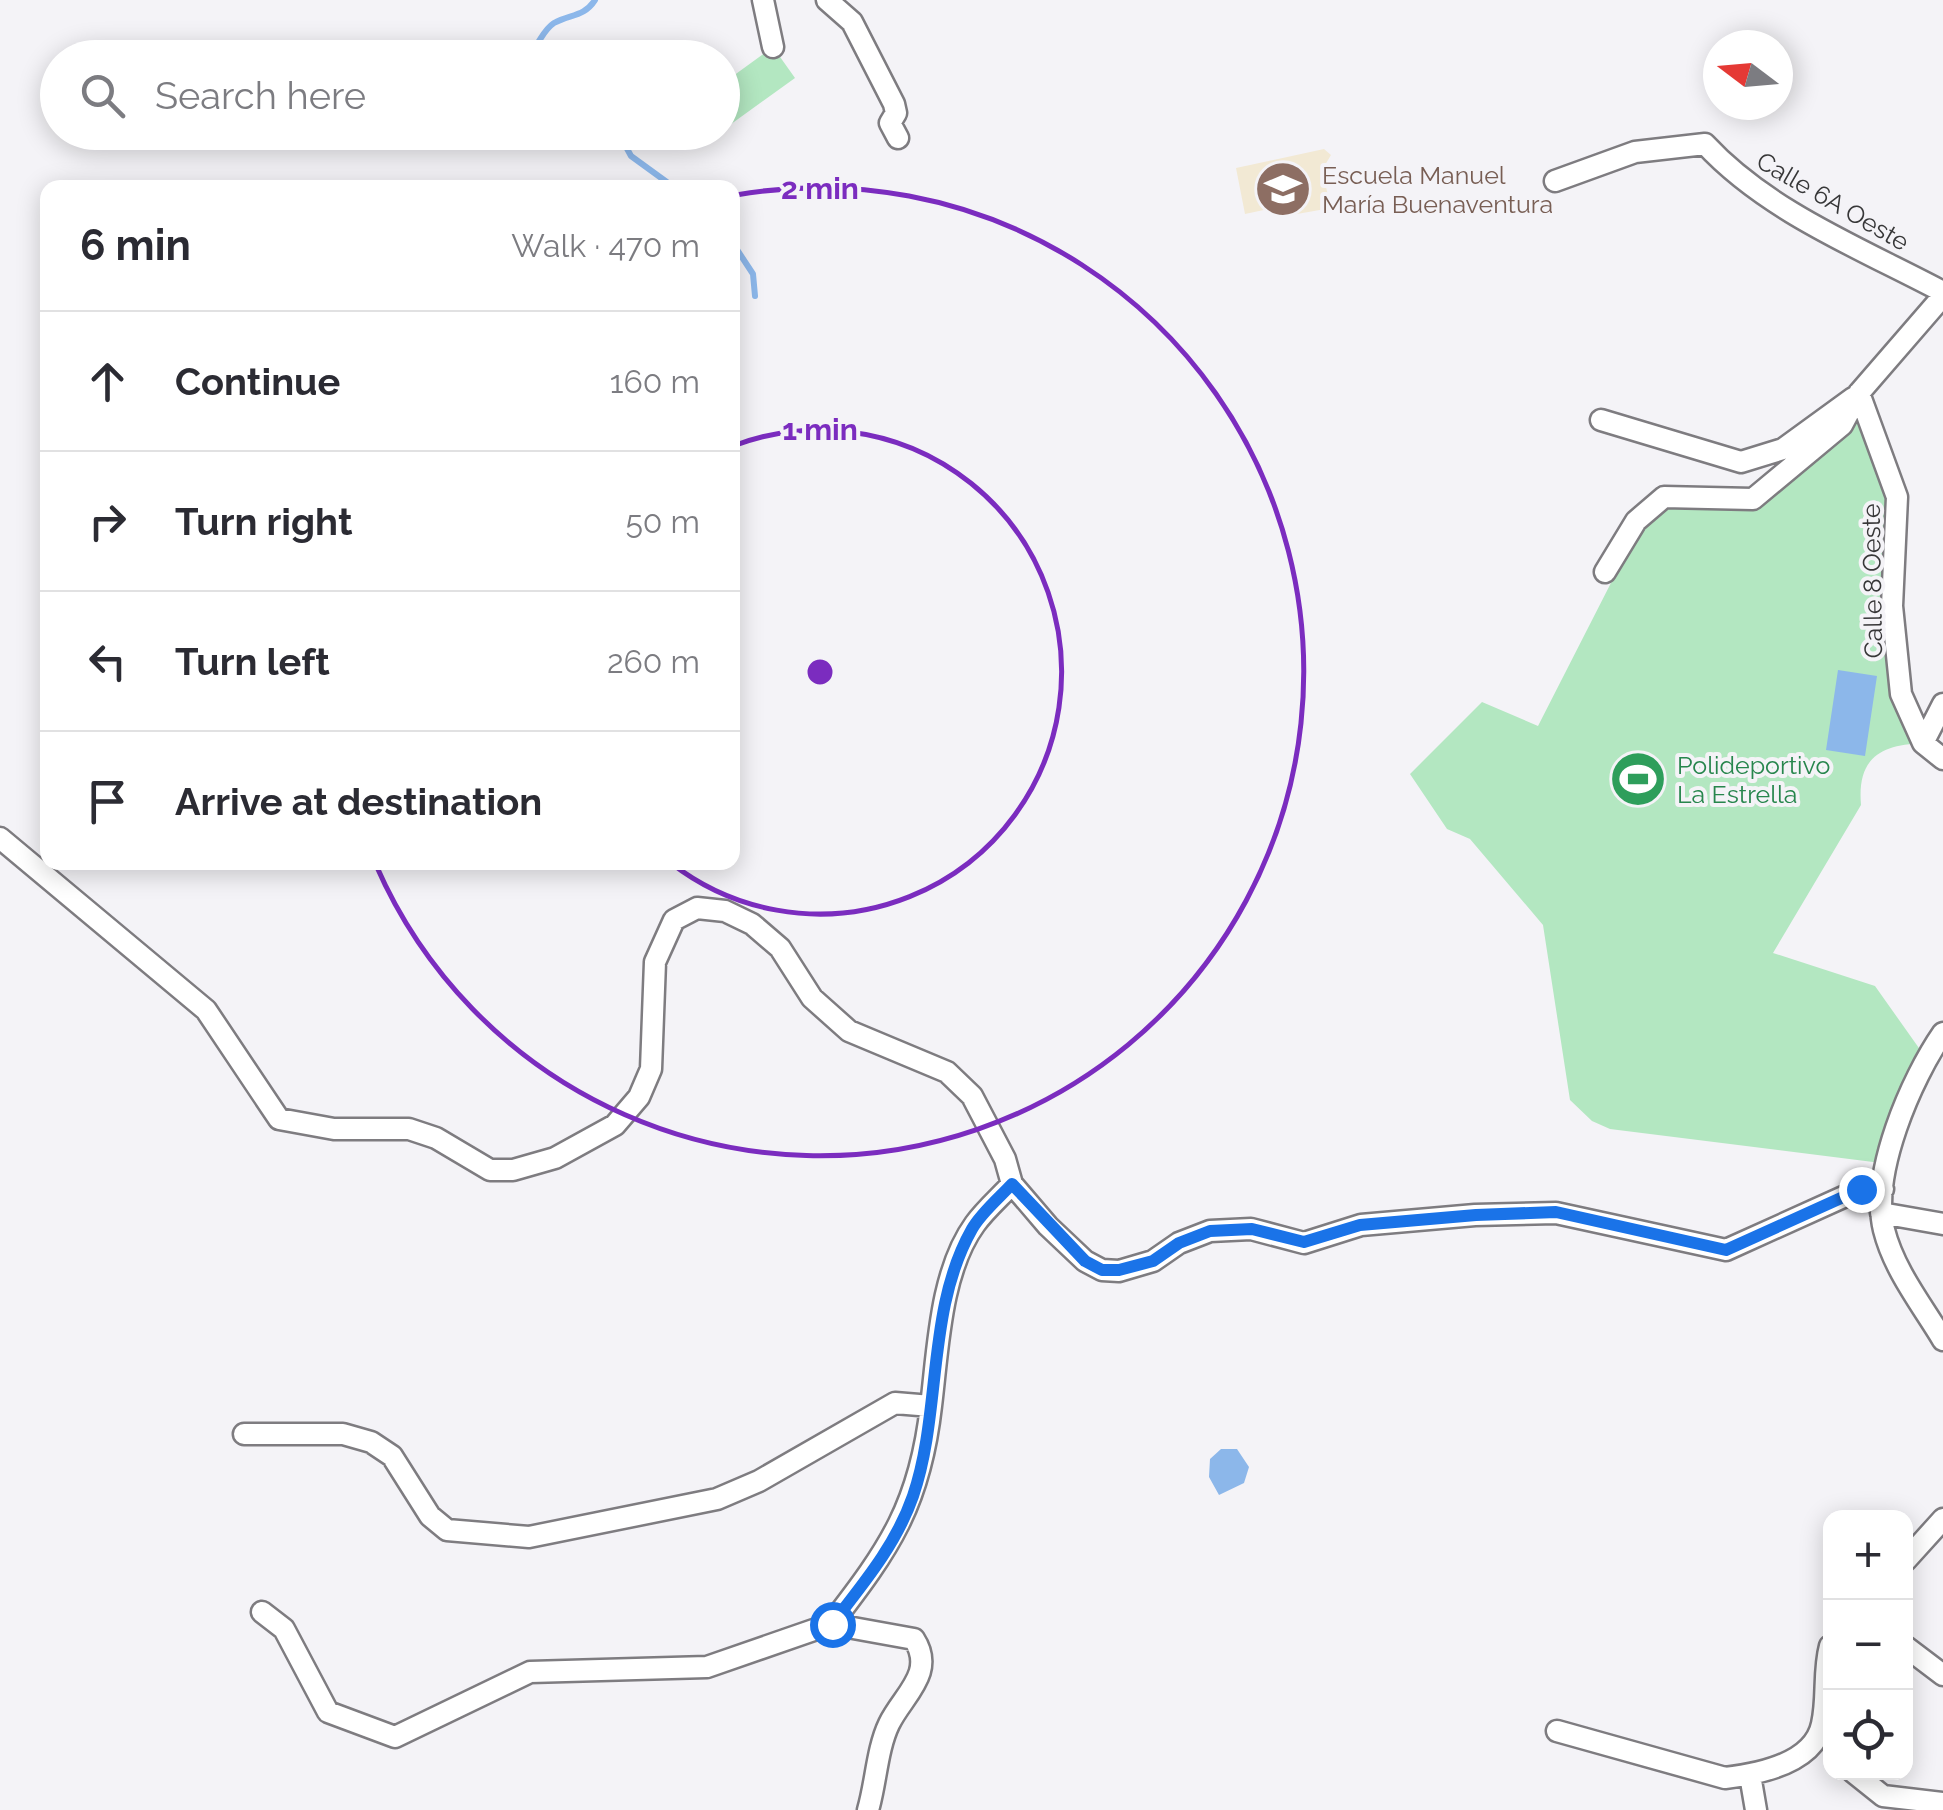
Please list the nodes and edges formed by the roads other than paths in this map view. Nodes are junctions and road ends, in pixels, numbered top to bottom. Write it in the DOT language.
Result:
graph roads {
  1 [pos="764,0"];
  2 [pos="827,0"];
  3 [pos="773,47"];
  4 [pos="898,138"];
  5 [pos="1555,181"];
  6 [pos="1943,294"];
  7 [pos="1859,394"];
  8 [pos="1600,420"];
  9 [pos="1604,572"];
  10 [pos="1943,704"];
  11 [pos="1923,743"];
  12 [pos="1943,759"];
  13 [pos="0,838"];
  14 [pos="1943,1033"];
  15 [pos="1012,1184"];
  16 [pos="1883,1190"];
  17 [pos="1881,1214"];
  18 [pos="1943,1224"];
  19 [pos="1943,1340"];
  20 [pos="930,1406"];
  21 [pos="244,1434"];
  22 [pos="1943,1520"];
  23 [pos="1913,1552"];
  24 [pos="262,1612"];
  25 [pos="832,1624"];
  26 [pos="1913,1652"];
  27 [pos="1943,1675"];
  28 [pos="1557,1731"];
  29 [pos="1823,1741"];
  30 [pos="1750,1775"];
  31 [pos="1863,1780"];
  32 [pos="1943,1803"];
  33 [pos="868,1810"];
  34 [pos="1756,1810"];
  1 -- 3 [label="street"];
  2 -- 4 [label="street"];
  5 -- 6 [label="street, Calle 6A Oeste"];
  6 -- 7 [label="street"];
  7 -- 8 [label="street"];
  7 -- 9 [label="street"];
  7 -- 11 [label="street, Calle 8 Oeste"];
  10 -- 11 [label="street"];
  11 -- 12 [label="street, Calle 8 Oeste"];
  13 -- 15 [label="street"];
  14 -- 16 [label="street"];
  15 -- 16 [label="street"];
  15 -- 20 [label="street"];
  16 -- 17 [label="street"];
  17 -- 18 [label="street"];
  17 -- 19 [label="street"];
  20 -- 21 [label="street"];
  20 -- 25 [label="street"];
  22 -- 23 [label="street"];
  24 -- 25 [label="street"];
  25 -- 33 [label="street"];
  26 -- 27 [label="street"];
  28 -- 30 [label="street"];
  29 -- 30 [label="street"];
  30 -- 34 [label="street"];
  31 -- 32 [label="street"];
}
